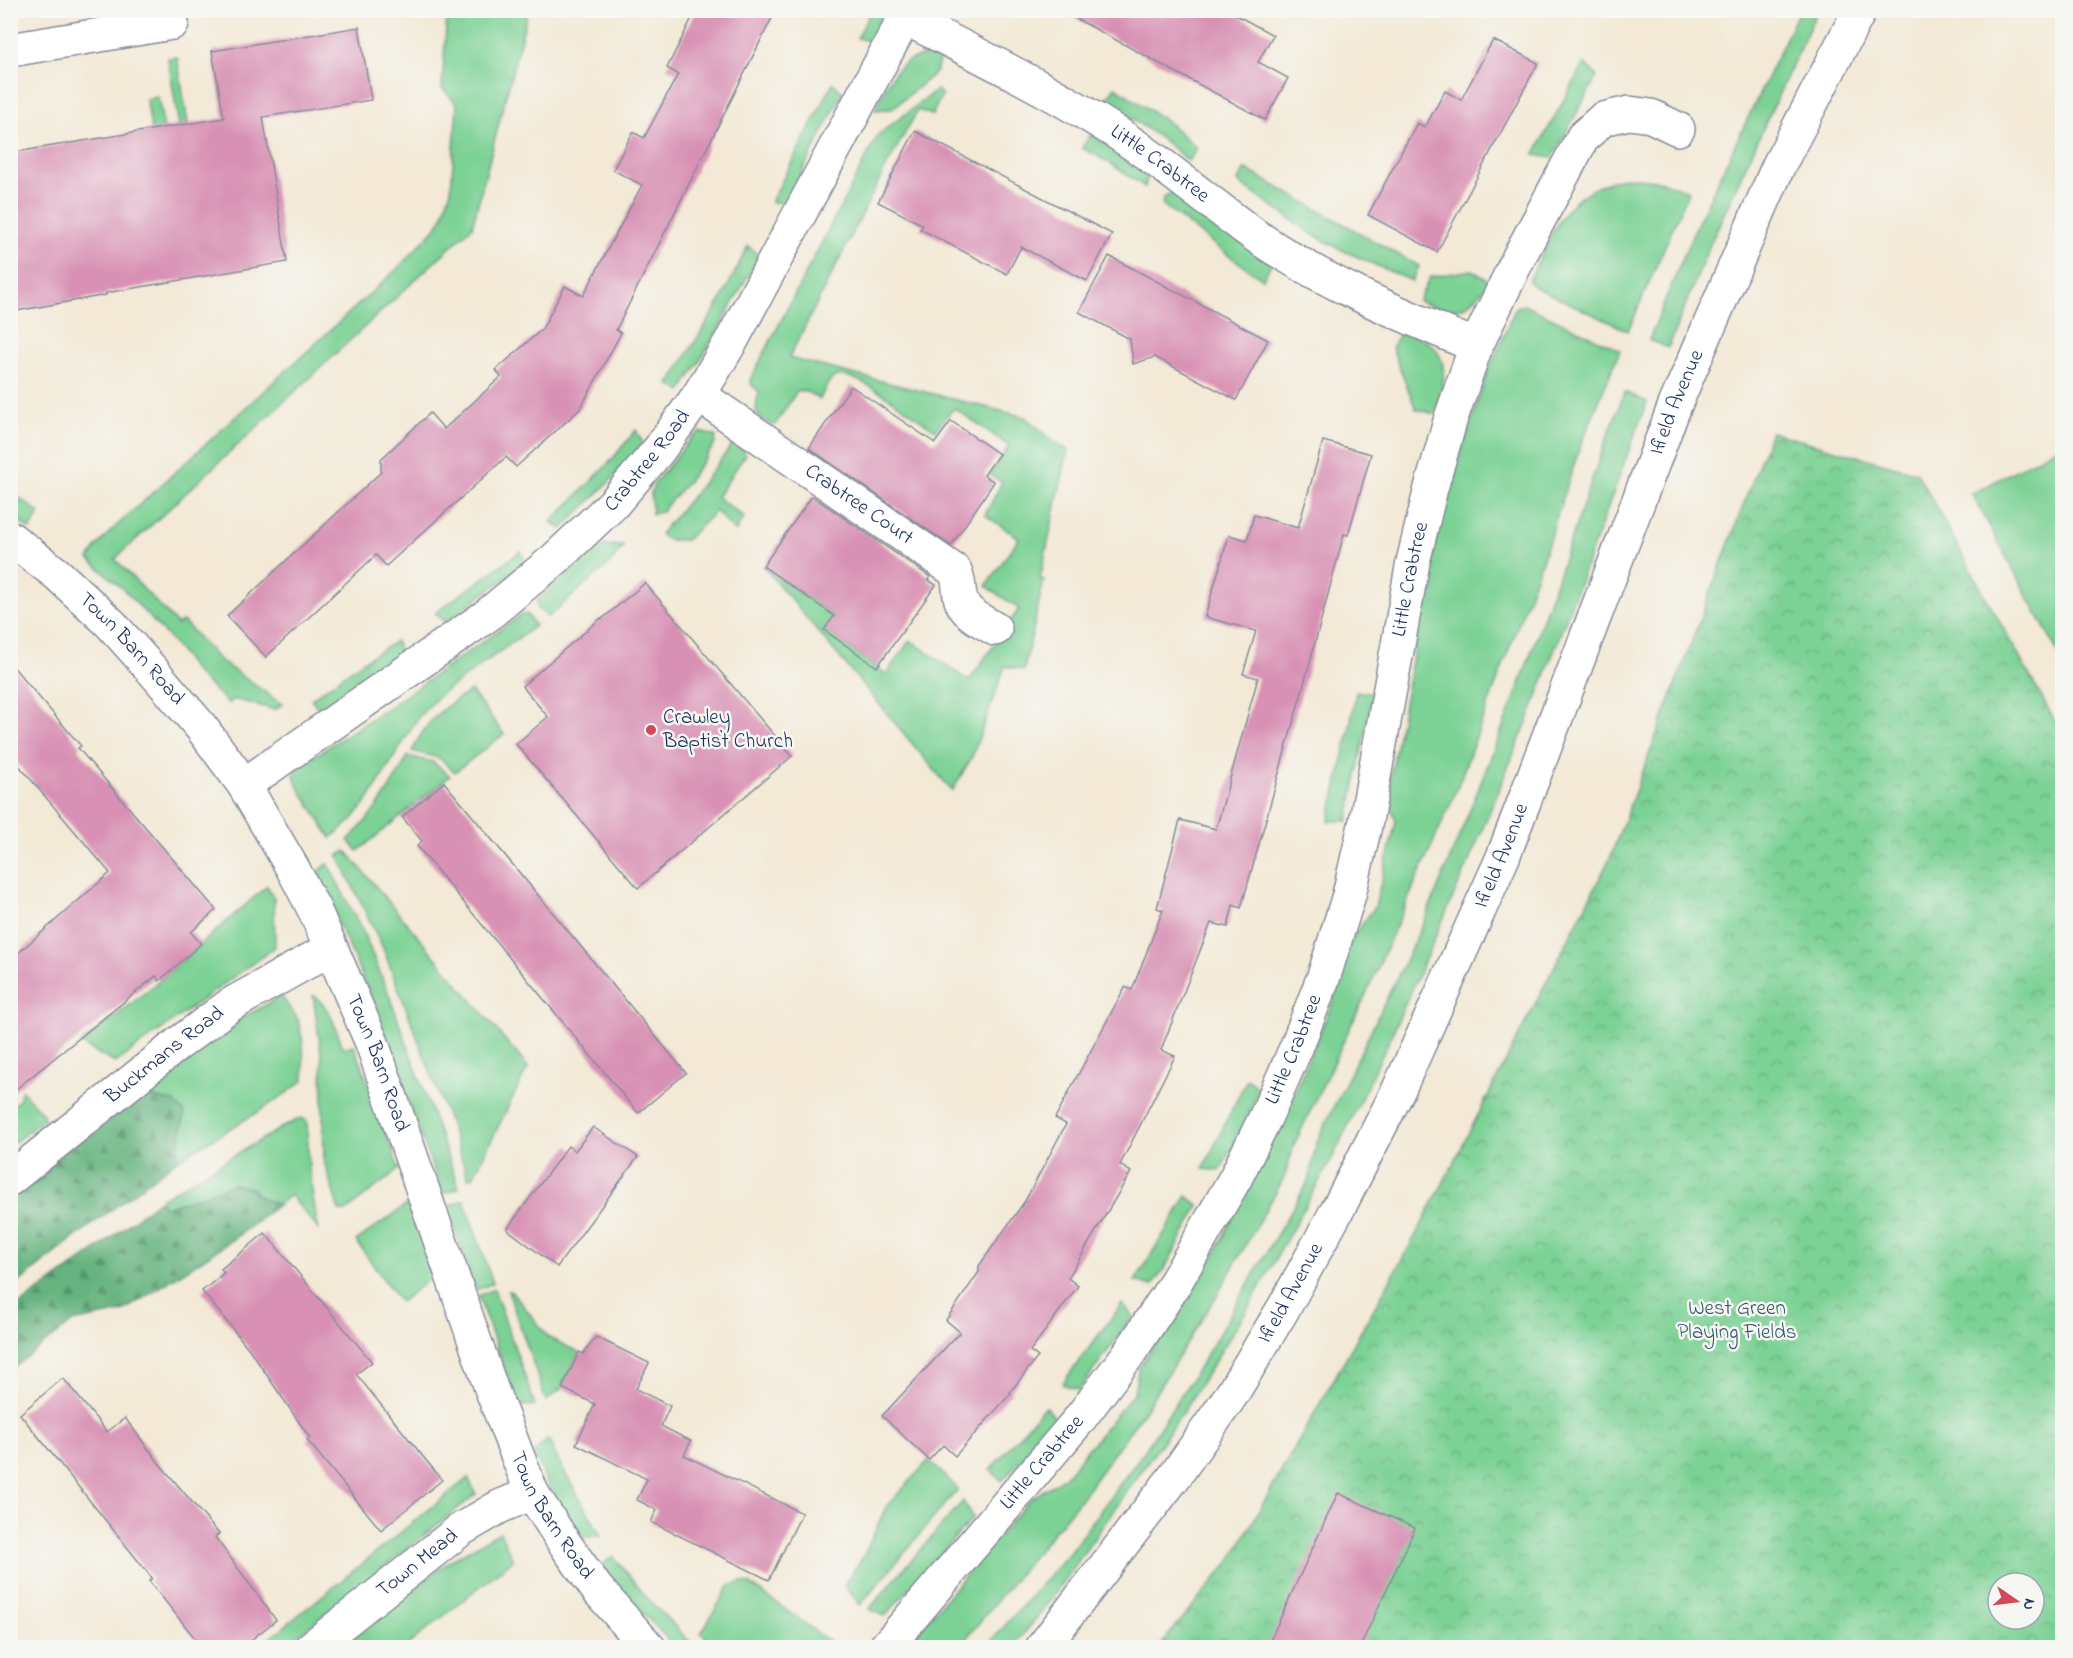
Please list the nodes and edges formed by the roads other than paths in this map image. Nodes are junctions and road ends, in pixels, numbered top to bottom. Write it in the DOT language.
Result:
graph roads {
  1 [pos="1860,10"];
  2 [pos="907,14"];
  3 [pos="172,23"];
  4 [pos="10,50"];
  5 [pos="1678,129"];
  6 [pos="1476,346"];
  7 [pos="699,396"];
  8 [pos="10,538"];
  9 [pos="995,629"];
  10 [pos="244,784"];
  11 [pos="330,949"];
  12 [pos="10,1179"];
  13 [pos="532,1493"];
  14 [pos="311,1647"];
  15 [pos="649,1647"];
  16 [pos="885,1647"];
  17 [pos="1042,1647"];
  1 -- 17 [label="street, Ifield Avenue"];
  2 -- 6 [label="street, Little Crabtree"];
  2 -- 7 [label="street, Crabtree Road"];
  3 -- 4 [label="street"];
  5 -- 6 [label="street, Little Crabtree"];
  6 -- 16 [label="street, Little Crabtree"];
  7 -- 9 [label="street, Crabtree Court"];
  7 -- 10 [label="street, Crabtree Road"];
  8 -- 10 [label="street, Town Barn Road"];
  10 -- 11 [label="street, Town Barn Road"];
  11 -- 12 [label="street, Buckmans Road"];
  11 -- 13 [label="street, Town Barn Road"];
  13 -- 14 [label="street, Town Mead"];
  13 -- 15 [label="street, Town Barn Road"];
}
